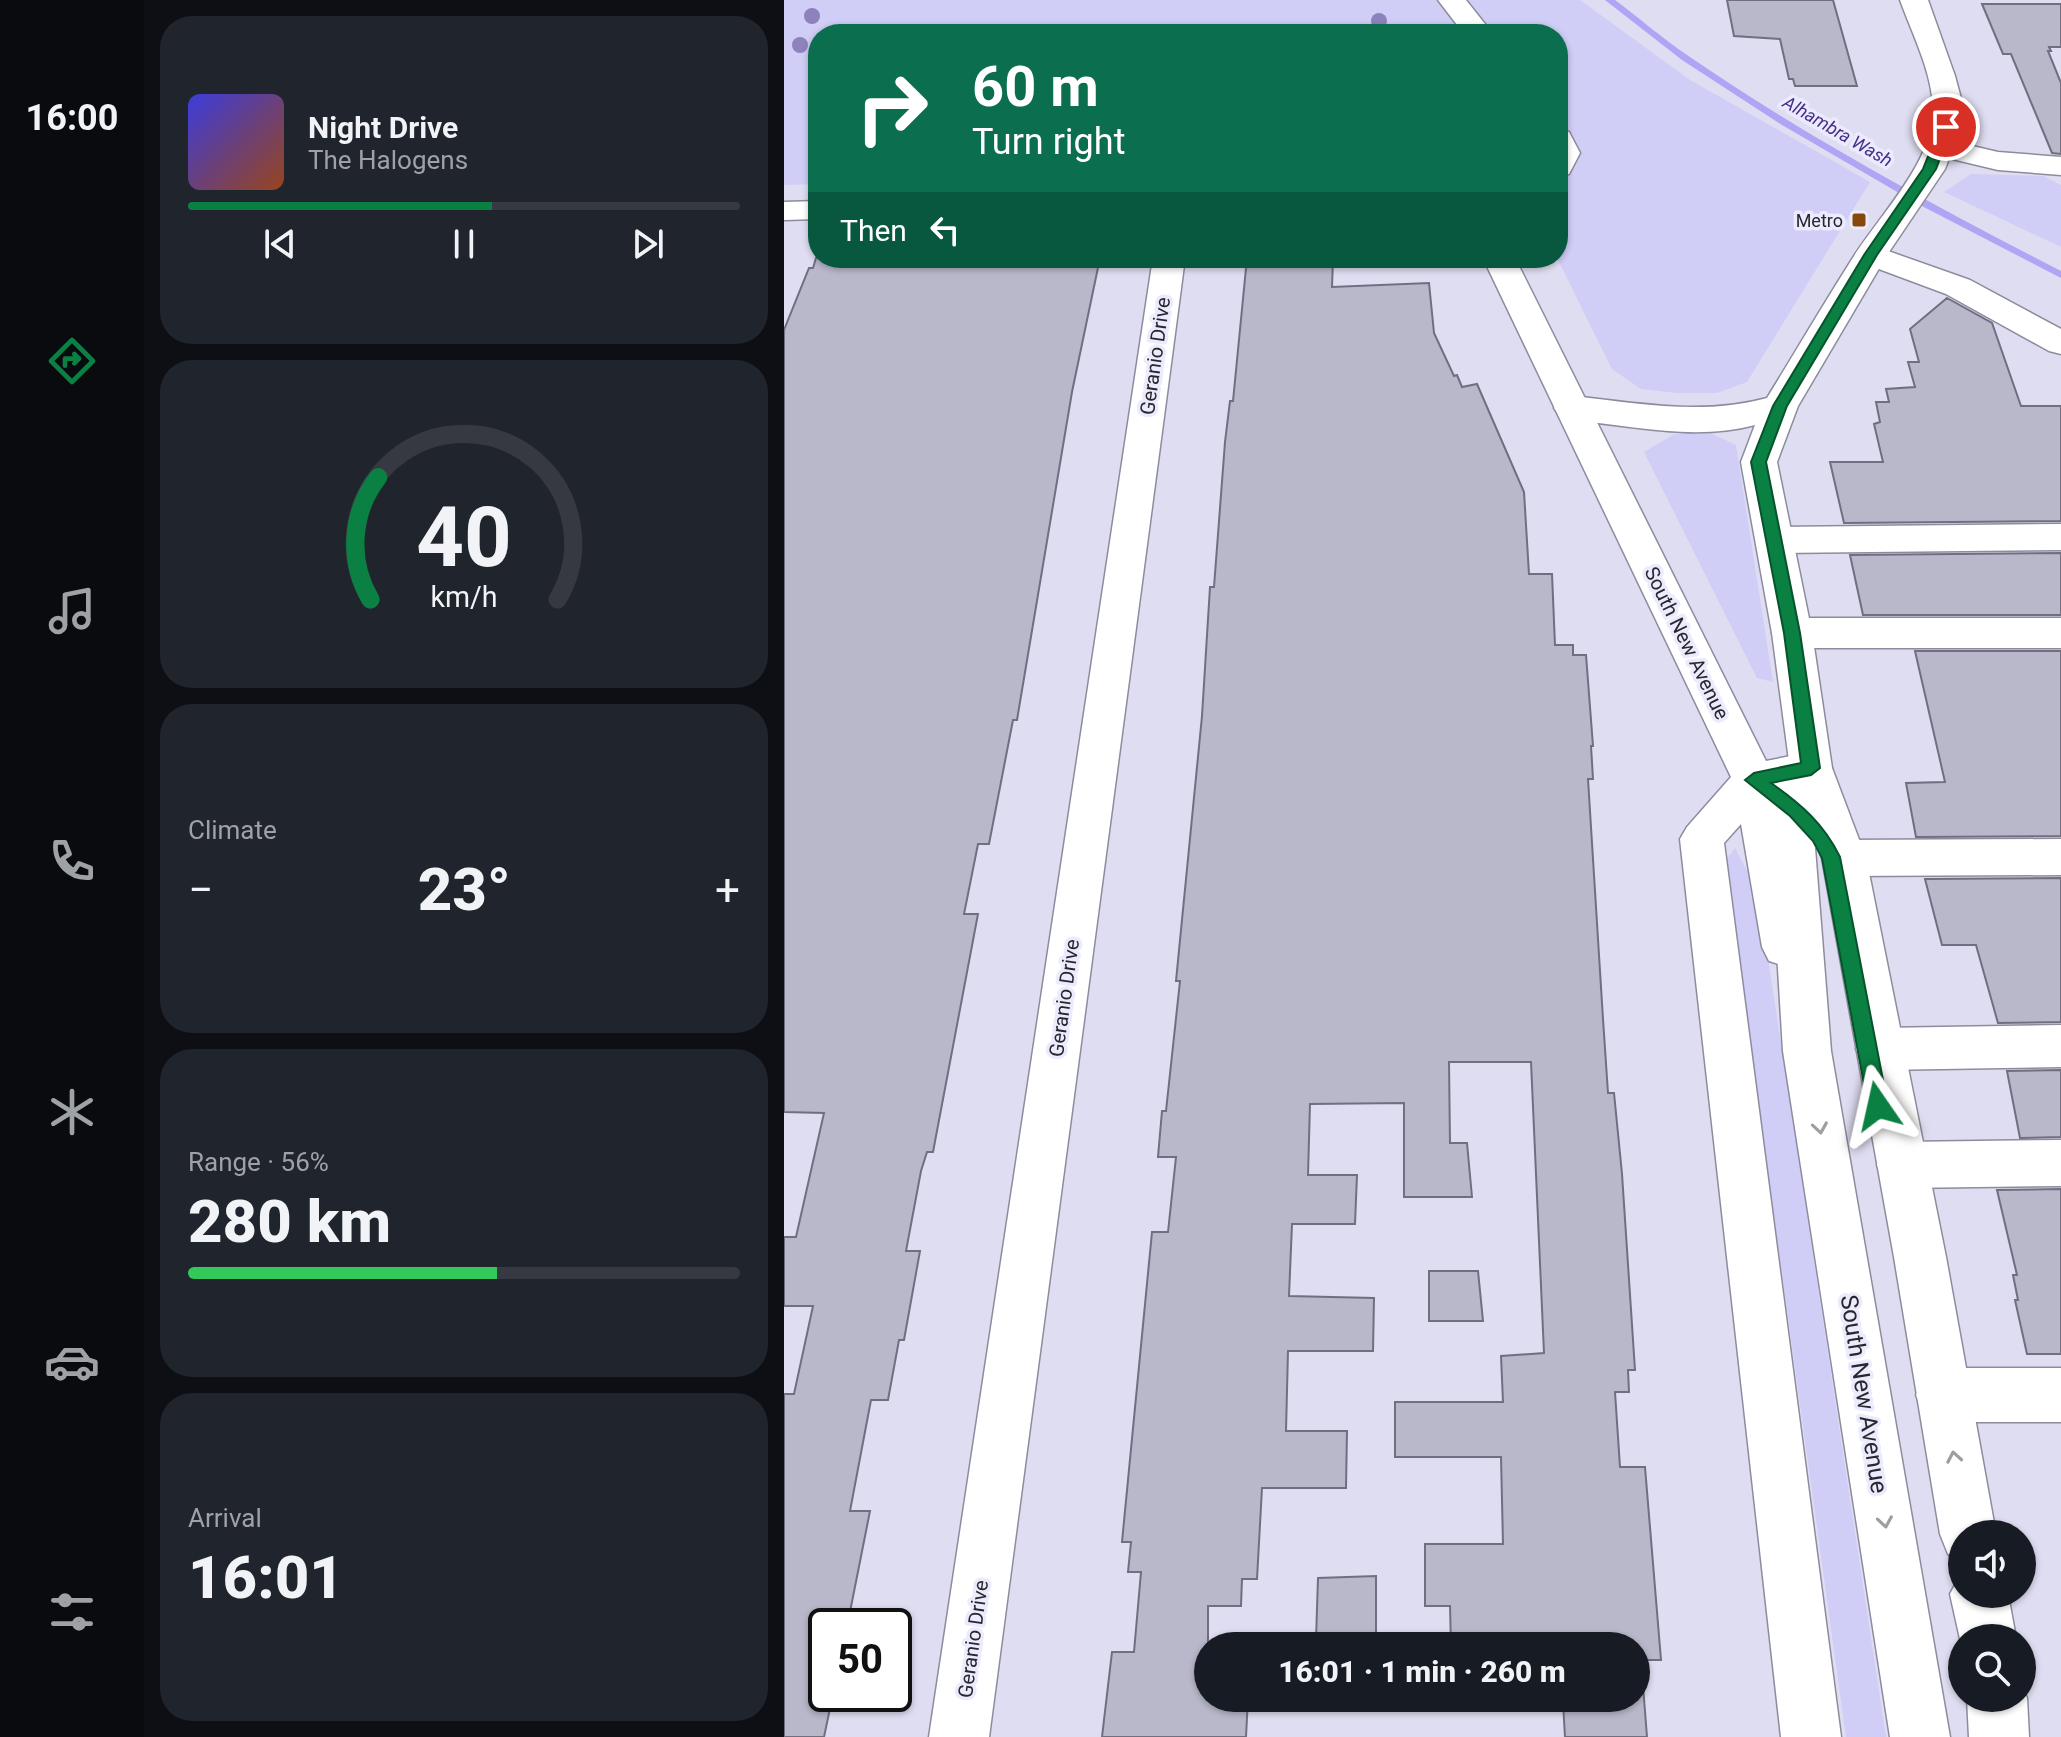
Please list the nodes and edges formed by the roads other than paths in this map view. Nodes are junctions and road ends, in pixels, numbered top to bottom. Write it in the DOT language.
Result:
graph roads {
  1 [pos="1452,0"];
  2 [pos="1914,0"];
  3 [pos="1471,24"];
  4 [pos="1934,158"];
  5 [pos="2061,166"];
  6 [pos="808,210"];
  7 [pos="784,211"];
  8 [pos="1877,246"];
  9 [pos="1168,268"];
  10 [pos="1504,268"];
  11 [pos="2061,343"];
  12 [pos="1780,406"];
  13 [pos="1572,408"];
  14 [pos="2061,537"];
  15 [pos="1775,540"];
  16 [pos="1792,633"];
  17 [pos="2061,633"];
  18 [pos="1811,768"];
  19 [pos="1754,780"];
  20 [pos="1796,811"];
  21 [pos="2061,857"];
  22 [pos="1844,858"];
  23 [pos="2061,1046"];
  24 [pos="1880,1049"];
  25 [pos="1807,1051"];
  26 [pos="2061,1163"];
  27 [pos="1902,1165"];
  28 [pos="1920,1257"];
  29 [pos="1943,1395"];
  30 [pos="2061,1395"];
  31 [pos="1965,1520"];
  32 [pos="1998,1712"];
  33 [pos="959,1737"];
  34 [pos="1811,1737"];
  35 [pos="1920,1737"];
  36 [pos="1999,1737"];
  1 -- 3 [label="street"];
  2 -- 4 [label="street"];
  4 -- 5 [label="street"];
  4 -- 8 [label="street"];
  6 -- 7 [label="street"];
  8 -- 11 [label="street"];
  8 -- 12 [label="street"];
  9 -- 33 [label="street, Geranio Drive"];
  10 -- 13 [label="street, South New Avenue"];
  12 -- 13 [label="street"];
  12 -- 15 [label="street"];
  13 -- 19 [label="street, South New Avenue"];
  14 -- 15 [label="street"];
  15 -- 16 [label="street"];
  16 -- 17 [label="street"];
  16 -- 18 [label="street"];
  18 -- 19 [label="street"];
  18 -- 20 [label="street, South New Avenue"];
  18 -- 22 [label="street"];
  19 -- 20 [label="street"];
  19 -- 25 [label="street, South New Avenue"];
  19 -- 34 [label="street"];
  20 -- 25 [label="street, South New Avenue"];
  20 -- 28 [label="street"];
  21 -- 22 [label="street"];
  22 -- 24 [label="street"];
  23 -- 24 [label="street"];
  24 -- 27 [label="street"];
  25 -- 35 [label="street, South New Avenue, one-way"];
  26 -- 27 [label="street"];
  27 -- 28 [label="street"];
  28 -- 29 [label="street"];
  29 -- 30 [label="street"];
  31 -- 29 [label="street, one-way"];
  32 -- 36 [label="street"];
}
